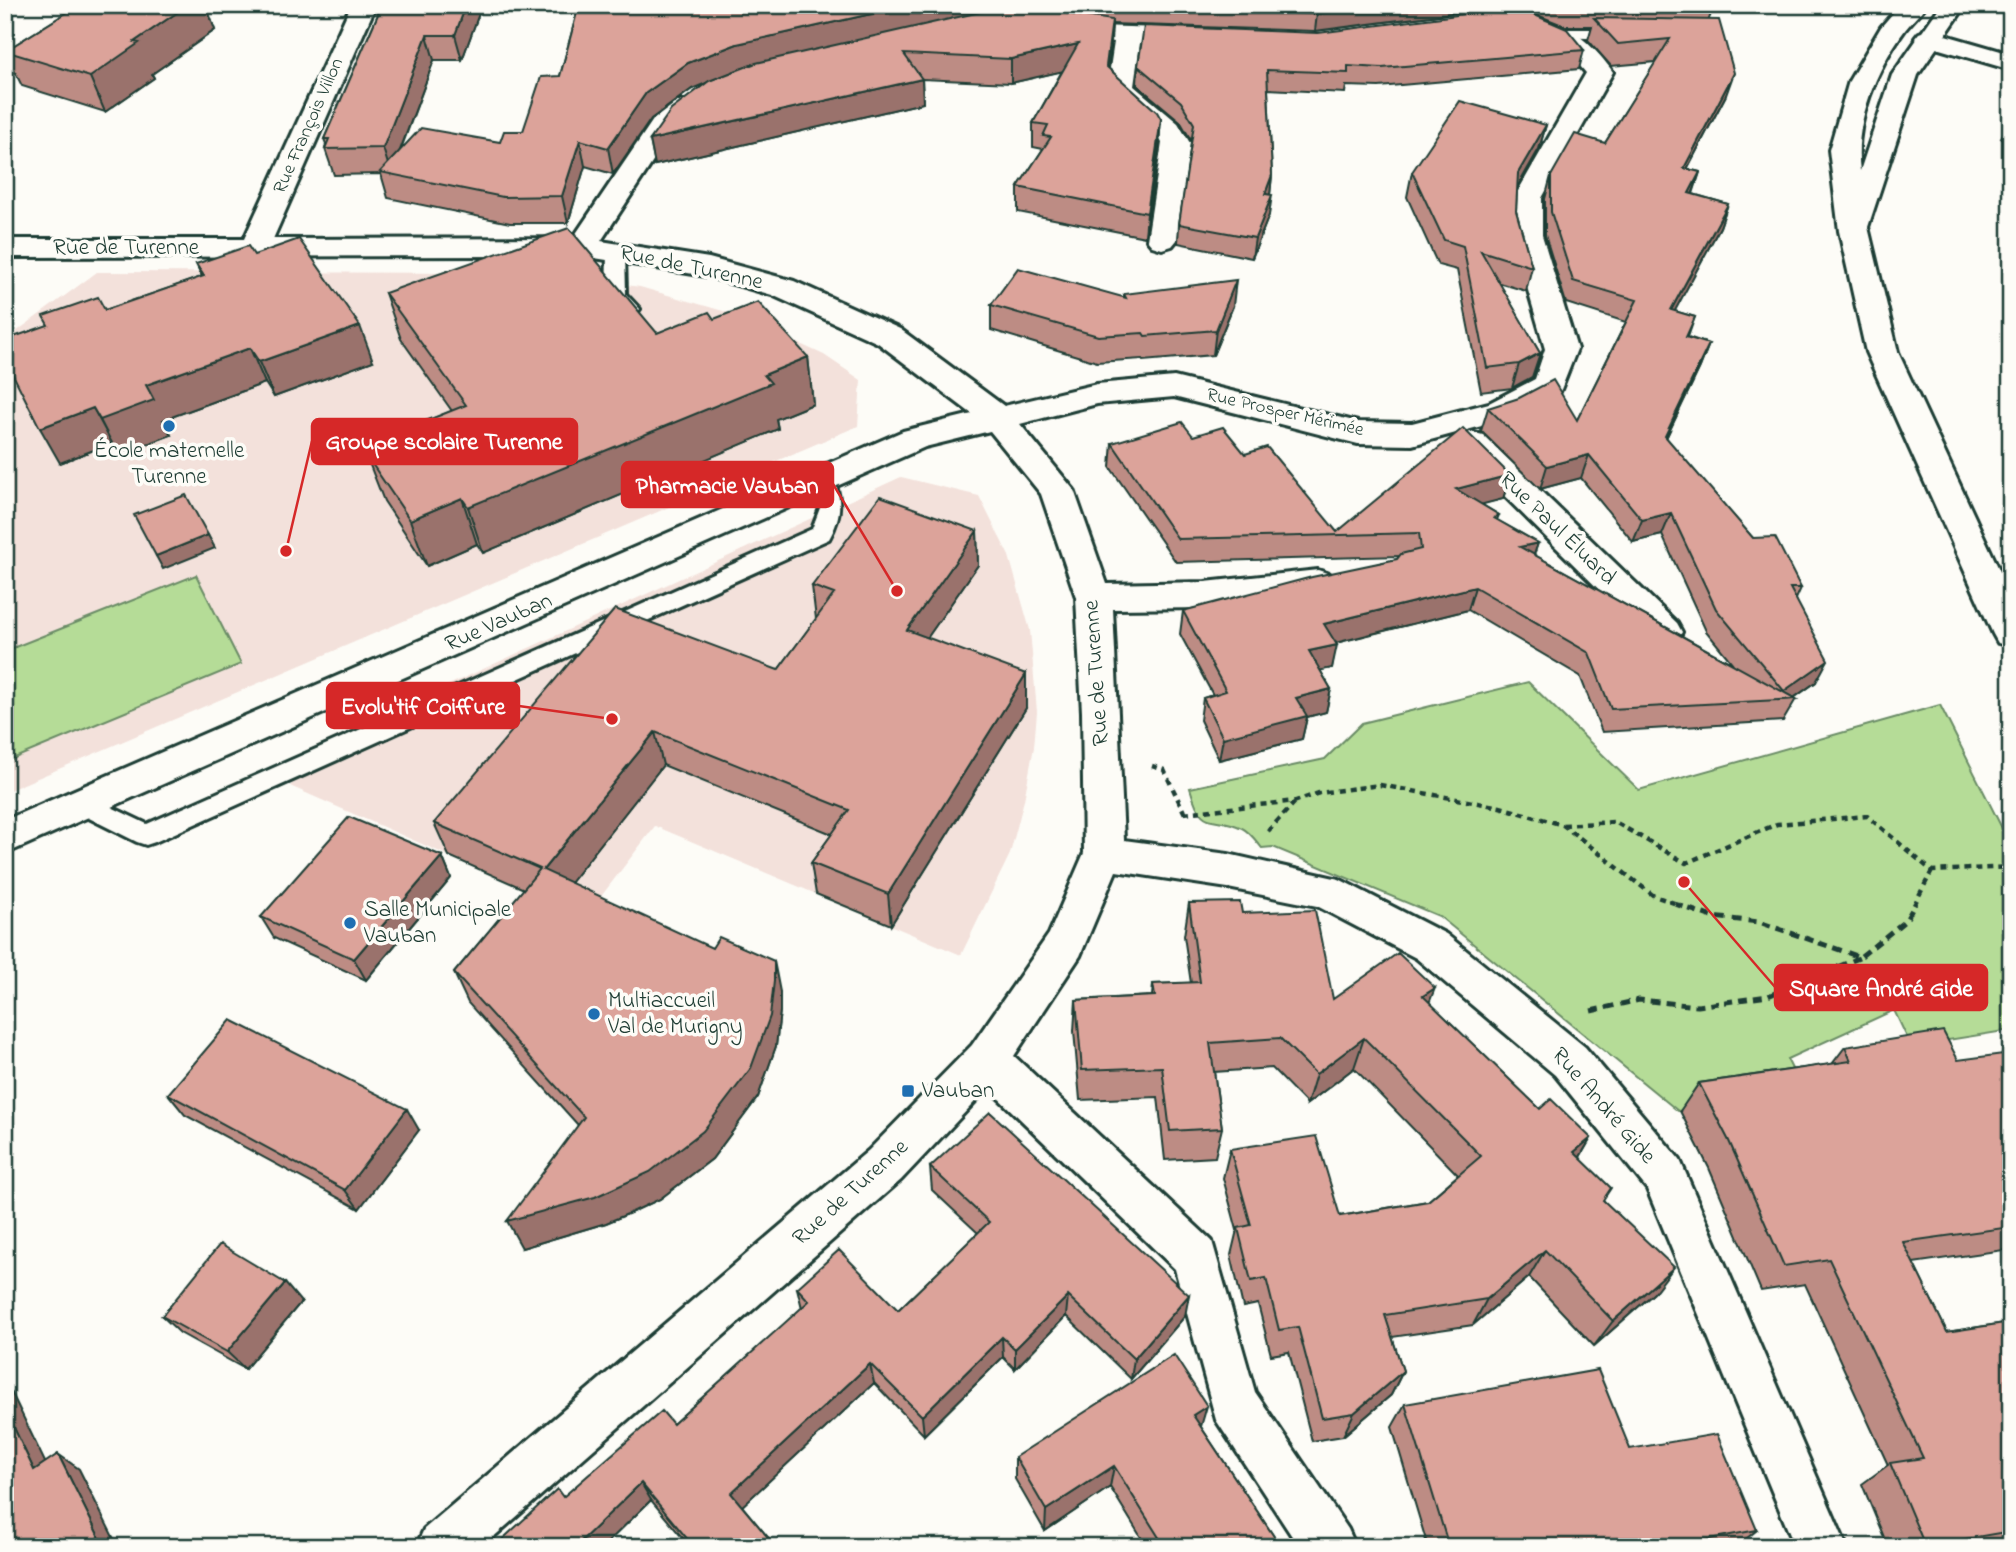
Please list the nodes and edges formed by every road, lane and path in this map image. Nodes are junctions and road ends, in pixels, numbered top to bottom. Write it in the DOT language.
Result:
graph roads {
  1 [pos="364,5"];
  2 [pos="1914,5"];
  3 [pos="1954,5"];
  4 [pos="1037,23"];
  5 [pos="1517,23"];
  6 [pos="1557,34"];
  7 [pos="1635,34"];
  8 [pos="1128,35"];
  9 [pos="1222,38"];
  10 [pos="1928,38"];
  11 [pos="2011,62"];
  12 [pos="714,92"];
  13 [pos="1854,231"];
  14 [pos="1162,240"];
  15 [pos="254,247"];
  16 [pos="582,247"];
  17 [pos="5,248"];
  18 [pos="616,253"];
  19 [pos="647,326"];
  20 [pos="996,417"];
  21 [pos="1452,424"];
  22 [pos="823,479"];
  23 [pos="1352,576"];
  24 [pos="1094,597"];
  25 [pos="1664,632"];
  26 [pos="2011,634"];
  27 [pos="1102,752"];
  28 [pos="1296,801"];
  29 [pos="84,804"];
  30 [pos="1184,813"];
  31 [pos="1191,821"];
  32 [pos="1563,825"];
  33 [pos="1263,836"];
  34 [pos="5,838"];
  35 [pos="1104,853"];
  36 [pos="2011,867"];
  37 [pos="1933,871"];
  38 [pos="1860,957"];
  39 [pos="1528,1027"];
  40 [pos="987,1059"];
  41 [pos="442,1547"];
  42 [pos="1330,1547"];
  43 [pos="1821,1547"];
  1 -- 15 [label="street, Rue François Villon"];
  2 -- 13 [label="street"];
  3 -- 10 [label="street"];
  4 -- 8 [label="street"];
  5 -- 6 [label="street, Rue Prosper Mérimée"];
  6 -- 7 [label="lane, Rue Prosper Mérimée"];
  6 -- 21 [label="street, Rue Prosper Mérimée"];
  8 -- 9 [label="street"];
  8 -- 14 [label="street"];
  10 -- 11 [label="street"];
  10 -- 13 [label="street"];
  12 -- 16 [label="street"];
  13 -- 26 [label="street"];
  15 -- 16 [label="street, Rue de Turenne"];
  15 -- 17 [label="street, Rue de Turenne"];
  16 -- 18 [label="street, Rue de Turenne"];
  18 -- 19 [label="lane"];
  18 -- 20 [label="street, Rue de Turenne"];
  20 -- 21 [label="street, Rue Prosper Mérimée"];
  20 -- 22 [label="street, Rue Vauban"];
  20 -- 24 [label="street, Rue de Turenne"];
  21 -- 25 [label="street, Rue Paul Éluard"];
  22 -- 29 [label="street, Rue Vauban"];
  22 -- 29 [label="lane"];
  23 -- 24 [label="street"];
  24 -- 27 [label="street, Rue de Turenne"];
  27 -- 30 [label="path"];
  27 -- 35 [label="street, Rue de Turenne"];
  28 -- 30 [label="path"];
  28 -- 32 [label="path"];
  28 -- 33 [label="path"];
  29 -- 34 [label="street, Rue Vauban"];
  30 -- 31 [label="path"];
  32 -- 37 [label="path"];
  32 -- 38 [label="path"];
  35 -- 39 [label="street, Rue André Gide"];
  35 -- 40 [label="street, Rue de Turenne"];
  36 -- 37 [label="path"];
  37 -- 38 [label="path"];
  38 -- 39 [label="path"];
  39 -- 43 [label="street, Rue André Gide"];
  40 -- 41 [label="street, Rue de Turenne"];
  40 -- 42 [label="street"];
}
